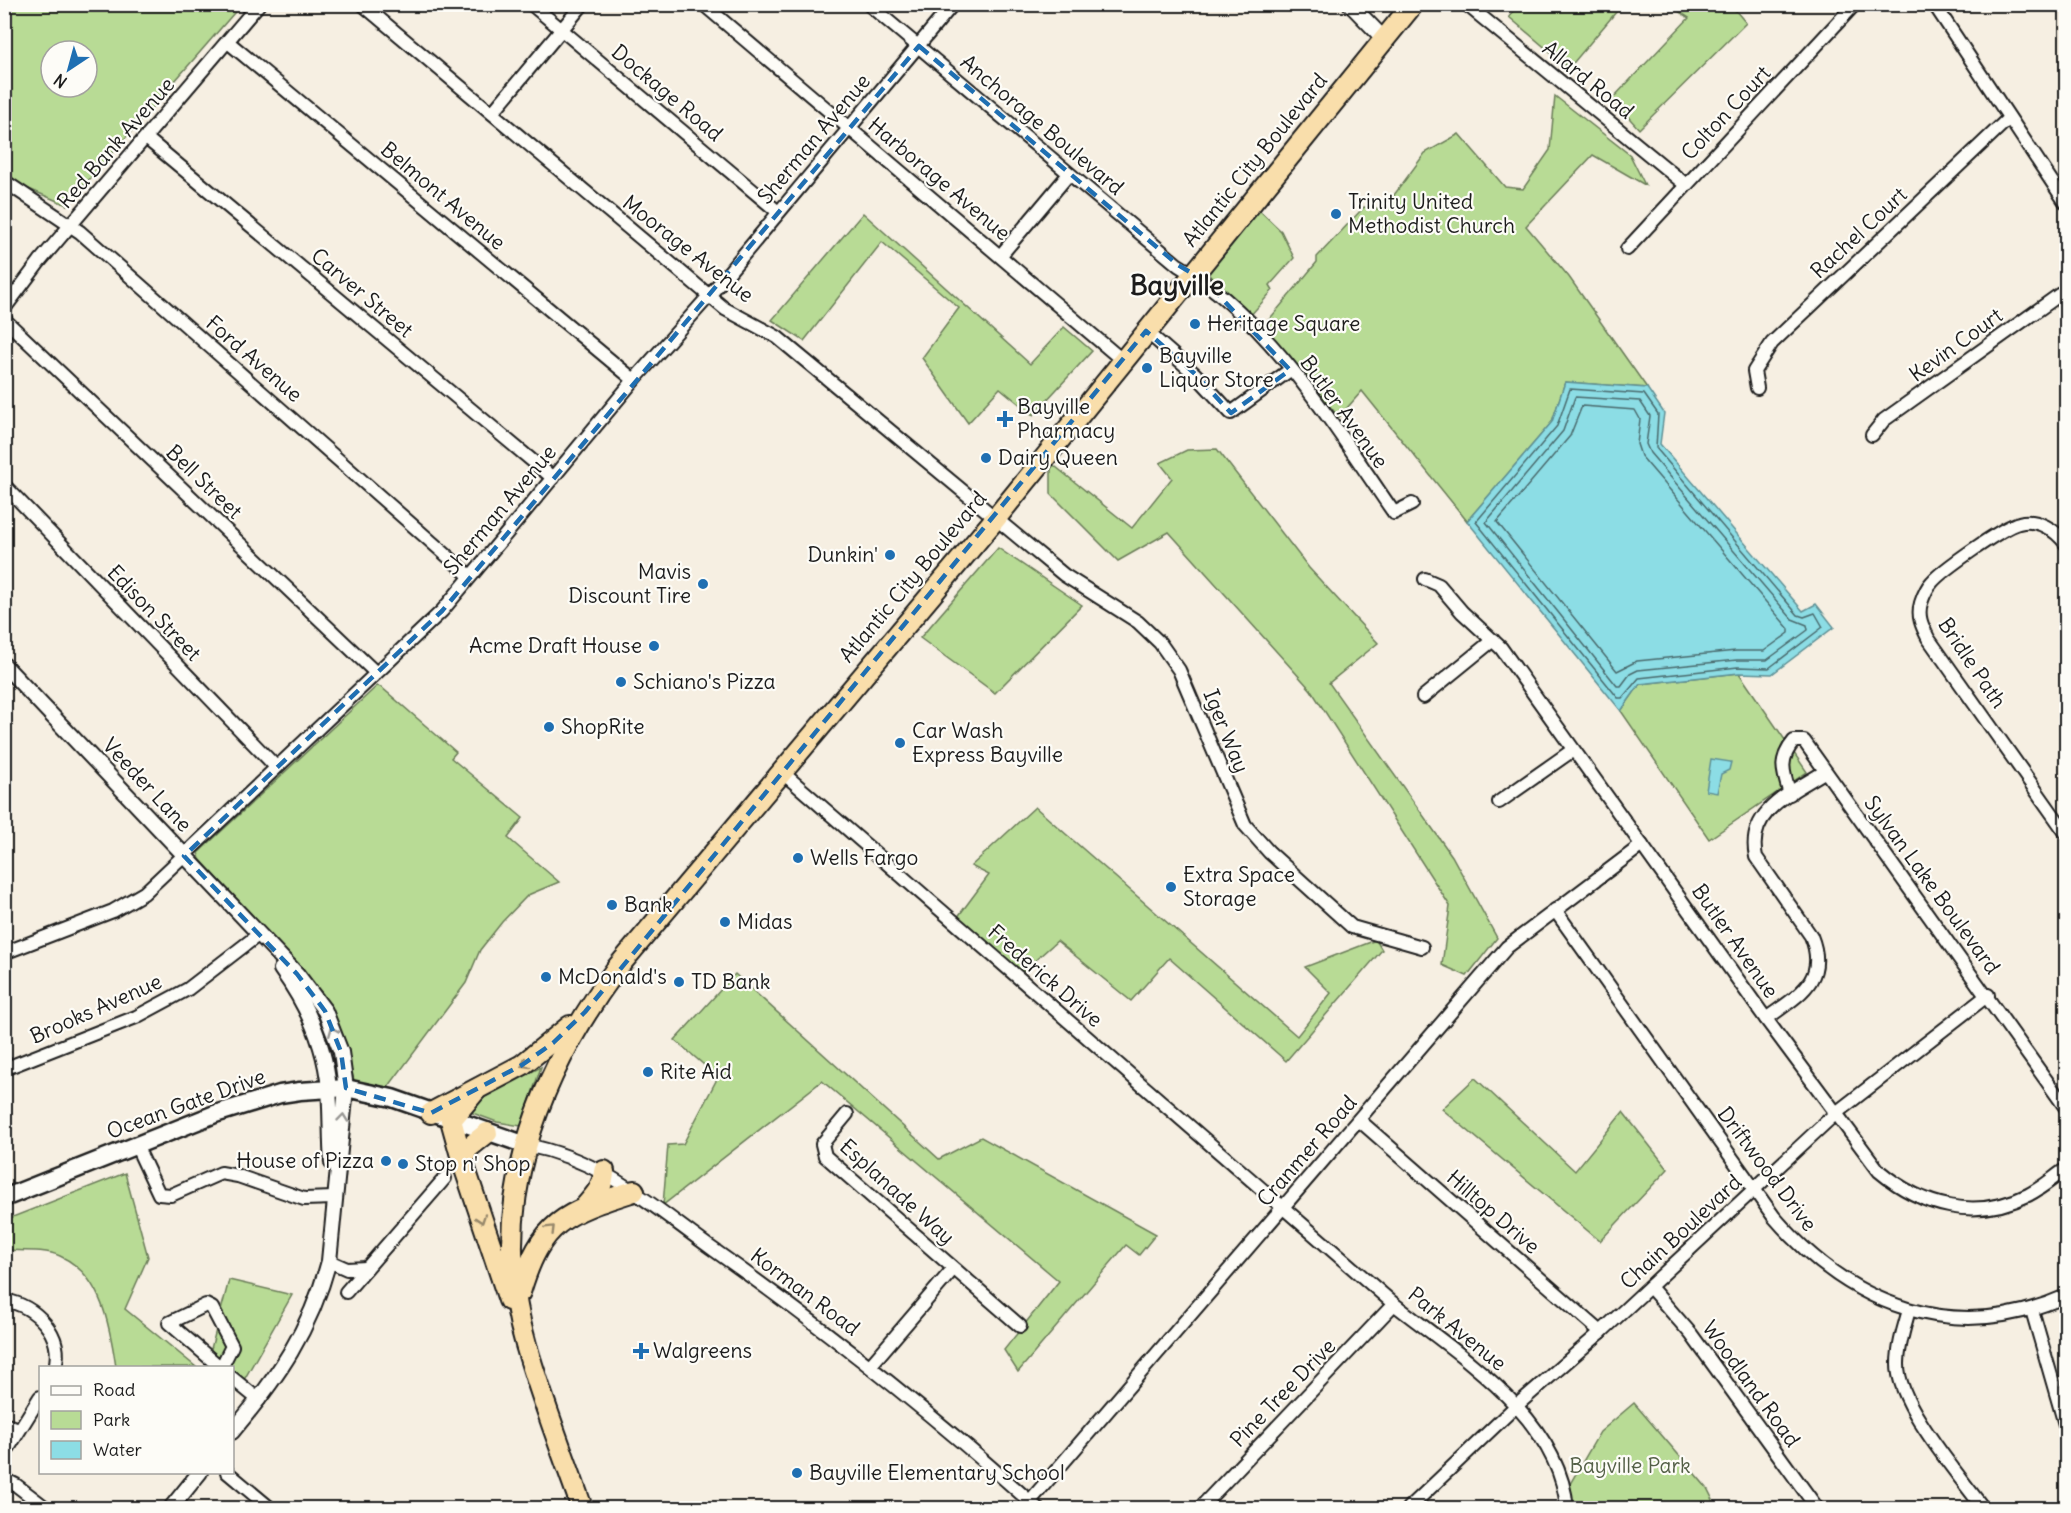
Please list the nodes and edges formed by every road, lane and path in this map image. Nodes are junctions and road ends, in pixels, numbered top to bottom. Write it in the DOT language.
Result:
graph roads {
  1 [pos="259,4"];
  2 [pos="362,4"];
  3 [pos="531,4"];
  4 [pos="583,4"];
  5 [pos="703,4"];
  6 [pos="868,4"];
  7 [pos="953,4"];
  8 [pos="1350,4"];
  9 [pos="1413,4"];
  10 [pos="1466,4"];
  11 [pos="1855,4"];
  12 [pos="1934,4"];
  13 [pos="561,30"];
  14 [pos="1384,39"];
  15 [pos="228,42"];
  16 [pos="919,46"];
  17 [pos="492,113"];
  18 [pos="2009,117"];
  19 [pos="848,128"];
  20 [pos="146,138"];
  21 [pos="1069,174"];
  22 [pos="4,180"];
  23 [pos="1686,185"];
  24 [pos="2067,203"];
  25 [pos="777,211"];
  26 [pos="72,226"];
  27 [pos="1627,249"];
  28 [pos="1000,255"];
  29 [pos="1193,273"];
  30 [pos="2067,290"];
  31 [pos="709,296"];
  32 [pos="4,309"];
  33 [pos="4,319"];
  34 [pos="1146,331"];
  35 [pos="1122,360"];
  36 [pos="1290,370"];
  37 [pos="634,380"];
  38 [pos="1757,388"];
  39 [pos="1872,435"];
  40 [pos="553,478"];
  41 [pos="4,485"];
  42 [pos="1412,504"];
  43 [pos="996,518"];
  44 [pos="2067,544"];
  45 [pos="470,576"];
  46 [pos="1425,579"];
  47 [pos="1493,640"];
  48 [pos="4,665"];
  49 [pos="376,673"];
  50 [pos="1423,697"];
  51 [pos="1573,750"];
  52 [pos="276,767"];
  53 [pos="1824,772"];
  54 [pos="783,773"];
  55 [pos="1790,794"];
  56 [pos="1499,802"];
  57 [pos="2067,833"];
  58 [pos="1642,845"];
  59 [pos="184,856"];
  60 [pos="1555,910"];
  61 [pos="258,935"];
  62 [pos="1422,947"];
  63 [pos="4,953"];
  64 [pos="1988,995"];
  65 [pos="585,1012"];
  66 [pos="1766,1019"];
  67 [pos="4,1070"];
  68 [pos="346,1088"];
  69 [pos="329,1089"];
  70 [pos="476,1090"];
  71 [pos="2067,1108"];
  72 [pos="431,1113"];
  73 [pos="1836,1113"];
  74 [pos="847,1114"];
  75 [pos="451,1120"];
  76 [pos="1359,1120"];
  77 [pos="487,1133"];
  78 [pos="136,1145"];
  79 [pos="526,1145"];
  80 [pos="463,1164"];
  81 [pos="2067,1169"];
  82 [pos="604,1171"];
  83 [pos="445,1178"];
  84 [pos="1755,1190"];
  85 [pos="634,1191"];
  86 [pos="335,1194"];
  87 [pos="4,1198"];
  88 [pos="585,1207"];
  89 [pos="1283,1208"];
  90 [pos="329,1261"];
  91 [pos="366,1268"];
  92 [pos="953,1269"];
  93 [pos="1650,1287"];
  94 [pos="346,1292"];
  95 [pos="2067,1296"];
  96 [pos="4,1300"];
  97 [pos="518,1300"];
  98 [pos="1394,1304"];
  99 [pos="1909,1310"];
  100 [pos="2032,1310"];
  101 [pos="1020,1326"];
  102 [pos="1601,1332"];
  103 [pos="525,1344"];
  104 [pos="56,1366"];
  105 [pos="219,1366"];
  106 [pos="222,1366"];
  107 [pos="870,1366"];
  108 [pos="234,1380"];
  109 [pos="39,1399"];
  110 [pos="259,1400"];
  111 [pos="1515,1406"];
  112 [pos="4,1424"];
  113 [pos="2067,1428"];
  114 [pos="20,1429"];
  115 [pos="234,1430"];
  116 [pos="4,1455"];
  117 [pos="199,1474"];
  118 [pos="228,1474"];
  119 [pos="4,1479"];
  120 [pos="1030,1506"];
  121 [pos="46,1509"];
  122 [pos="171,1509"];
  123 [pos="270,1509"];
  124 [pos="582,1509"];
  125 [pos="1200,1509"];
  126 [pos="1409,1509"];
  127 [pos="1567,1509"];
  128 [pos="1816,1509"];
  129 [pos="1983,1509"];
  1 -- 15 [label="street, Red Bank Avenue"];
  2 -- 17 [label="street, Moorage Avenue"];
  3 -- 13 [label="street, Dockage Road"];
  4 -- 13 [label="street"];
  5 -- 19 [label="street, Harborage Avenue"];
  6 -- 16 [label="street, Anchorage Boulevard"];
  7 -- 16 [label="street, Sherman Avenue"];
  8 -- 14 [label="street"];
  9 -- 14 [label="highway, Atlantic City Boulevard"];
  10 -- 23 [label="street, Allard Road"];
  11 -- 23 [label="street, Colton Court"];
  12 -- 18 [label="street"];
  13 -- 17 [label="street"];
  13 -- 25 [label="street, Dockage Road"];
  14 -- 29 [label="highway, Atlantic City Boulevard"];
  15 -- 20 [label="street, Red Bank Avenue"];
  15 -- 37 [label="street, Belmont Avenue"];
  16 -- 19 [label="street, Sherman Avenue"];
  16 -- 21 [label="street, Anchorage Boulevard"];
  17 -- 31 [label="street, Moorage Avenue"];
  18 -- 24 [label="street"];
  18 -- 38 [label="street, Rachel Court"];
  19 -- 25 [label="street, Sherman Avenue"];
  19 -- 28 [label="street, Harborage Avenue"];
  20 -- 26 [label="street, Red Bank Avenue"];
  20 -- 40 [label="street, Carver Street"];
  21 -- 28 [label="street"];
  21 -- 29 [label="street, Anchorage Boulevard"];
  22 -- 26 [label="street, Ford Avenue"];
  23 -- 27 [label="street, Colton Court"];
  25 -- 31 [label="street, Sherman Avenue"];
  26 -- 32 [label="street, Red Bank Avenue"];
  26 -- 45 [label="street, Ford Avenue"];
  28 -- 35 [label="street, Harborage Avenue"];
  29 -- 34 [label="highway, Atlantic City Boulevard"];
  29 -- 36 [label="street, Butler Avenue"];
  30 -- 39 [label="street, Kevin Court"];
  31 -- 37 [label="street, Sherman Avenue"];
  31 -- 43 [label="street, Moorage Avenue"];
  33 -- 49 [label="street, Bell Street"];
  34 -- 35 [label="highway, Atlantic City Boulevard"];
  34 -- 36 [label="street"];
  35 -- 43 [label="highway, Atlantic City Boulevard"];
  36 -- 42 [label="street, Butler Avenue"];
  37 -- 40 [label="street, Sherman Avenue"];
  40 -- 45 [label="street, Sherman Avenue"];
  41 -- 52 [label="street, Edison Street"];
  43 -- 54 [label="highway, Atlantic City Boulevard"];
  43 -- 62 [label="street, Iger Way"];
  44 -- 57 [label="street, Bridle Path"];
  45 -- 49 [label="street, Sherman Avenue"];
  46 -- 47 [label="street, Butler Avenue"];
  47 -- 50 [label="street"];
  47 -- 51 [label="street, Butler Avenue"];
  48 -- 59 [label="street, Veeder Lane"];
  49 -- 52 [label="street, Sherman Avenue"];
  51 -- 56 [label="street"];
  51 -- 58 [label="street, Butler Avenue"];
  52 -- 59 [label="street, Sherman Avenue"];
  53 -- 55 [label="street"];
  53 -- 55 [label="street, Sylvan Lake Boulevard"];
  53 -- 64 [label="street, Sylvan Lake Boulevard"];
  54 -- 65 [label="highway, Atlantic City Boulevard"];
  54 -- 89 [label="street, Frederick Drive"];
  55 -- 66 [label="street"];
  58 -- 60 [label="street, Cranmer Road"];
  58 -- 66 [label="street, Butler Avenue"];
  59 -- 61 [label="street, Veeder Lane"];
  59 -- 63 [label="street, Sherman Avenue"];
  60 -- 76 [label="street, Cranmer Road"];
  60 -- 84 [label="street, Driftwood Drive"];
  61 -- 67 [label="street, Brooks Avenue"];
  68 -- 61 [label="street, Veeder Lane, one-way"];
  61 -- 69 [label="street, Veeder Lane"];
  64 -- 71 [label="street, Sylvan Lake Boulevard"];
  64 -- 73 [label="street, Chain Boulevard"];
  65 -- 70 [label="highway, one-way"];
  65 -- 79 [label="highway"];
  66 -- 73 [label="street, Butler Avenue"];
  68 -- 69 [label="main road, Ocean Gate Drive"];
  68 -- 72 [label="main road, Ocean Gate Drive"];
  86 -- 68 [label="street, Veeder Lane, one-way"];
  69 -- 78 [label="main road, Ocean Gate Drive"];
  69 -- 86 [label="street, Veeder Lane"];
  70 -- 72 [label="highway"];
  70 -- 75 [label="highway"];
  72 -- 75 [label="main road, Ocean Gate Drive"];
  73 -- 81 [label="street, Butler Avenue"];
  73 -- 84 [label="street, Chain Boulevard"];
  74 -- 92 [label="street, Esplanade Way"];
  75 -- 77 [label="main road, Ocean Gate Drive"];
  75 -- 80 [label="highway"];
  76 -- 89 [label="street, Cranmer Road"];
  76 -- 102 [label="street, Hilltop Drive"];
  77 -- 79 [label="main road, Ocean Gate Drive"];
  77 -- 80 [label="highway"];
  78 -- 86 [label="street"];
  78 -- 87 [label="main road, Ocean Gate Drive"];
  79 -- 82 [label="street, Korman Road"];
  79 -- 97 [label="highway"];
  80 -- 103 [label="highway, one-way"];
  82 -- 85 [label="street, Korman Road"];
  82 -- 88 [label="highway"];
  83 -- 91 [label="street"];
  84 -- 93 [label="street, Chain Boulevard"];
  84 -- 99 [label="street, Driftwood Drive"];
  85 -- 88 [label="highway"];
  85 -- 107 [label="street, Korman Road"];
  86 -- 90 [label="street"];
  97 -- 88 [label="highway, one-way"];
  89 -- 98 [label="street, Park Avenue"];
  89 -- 120 [label="street, Cranmer Road"];
  90 -- 91 [label="street"];
  90 -- 110 [label="street"];
  91 -- 94 [label="street"];
  92 -- 101 [label="street, Esplanade Way"];
  92 -- 107 [label="street, Esplanade Way"];
  93 -- 102 [label="street, Chain Boulevard"];
  93 -- 128 [label="street, Woodland Road"];
  95 -- 100 [label="street, Driftwood Drive"];
  96 -- 104 [label="street"];
  97 -- 103 [label="highway"];
  98 -- 111 [label="street, Park Avenue"];
  98 -- 125 [label="street, Pine Tree Drive"];
  99 -- 100 [label="street, Driftwood Drive"];
  99 -- 129 [label="street"];
  100 -- 113 [label="street"];
  102 -- 111 [label="street, Chain Boulevard"];
  103 -- 124 [label="highway"];
  105 -- 106 [label="street"];
  107 -- 120 [label="street, Korman Road"];
  108 -- 110 [label="street"];
  109 -- 114 [label="street"];
  110 -- 115 [label="street"];
  111 -- 126 [label="street, Chain Boulevard"];
  111 -- 127 [label="street, Park Avenue"];
  112 -- 114 [label="street"];
  114 -- 116 [label="street"];
  117 -- 122 [label="street"];
  118 -- 123 [label="street"];
  119 -- 121 [label="street"];
}
